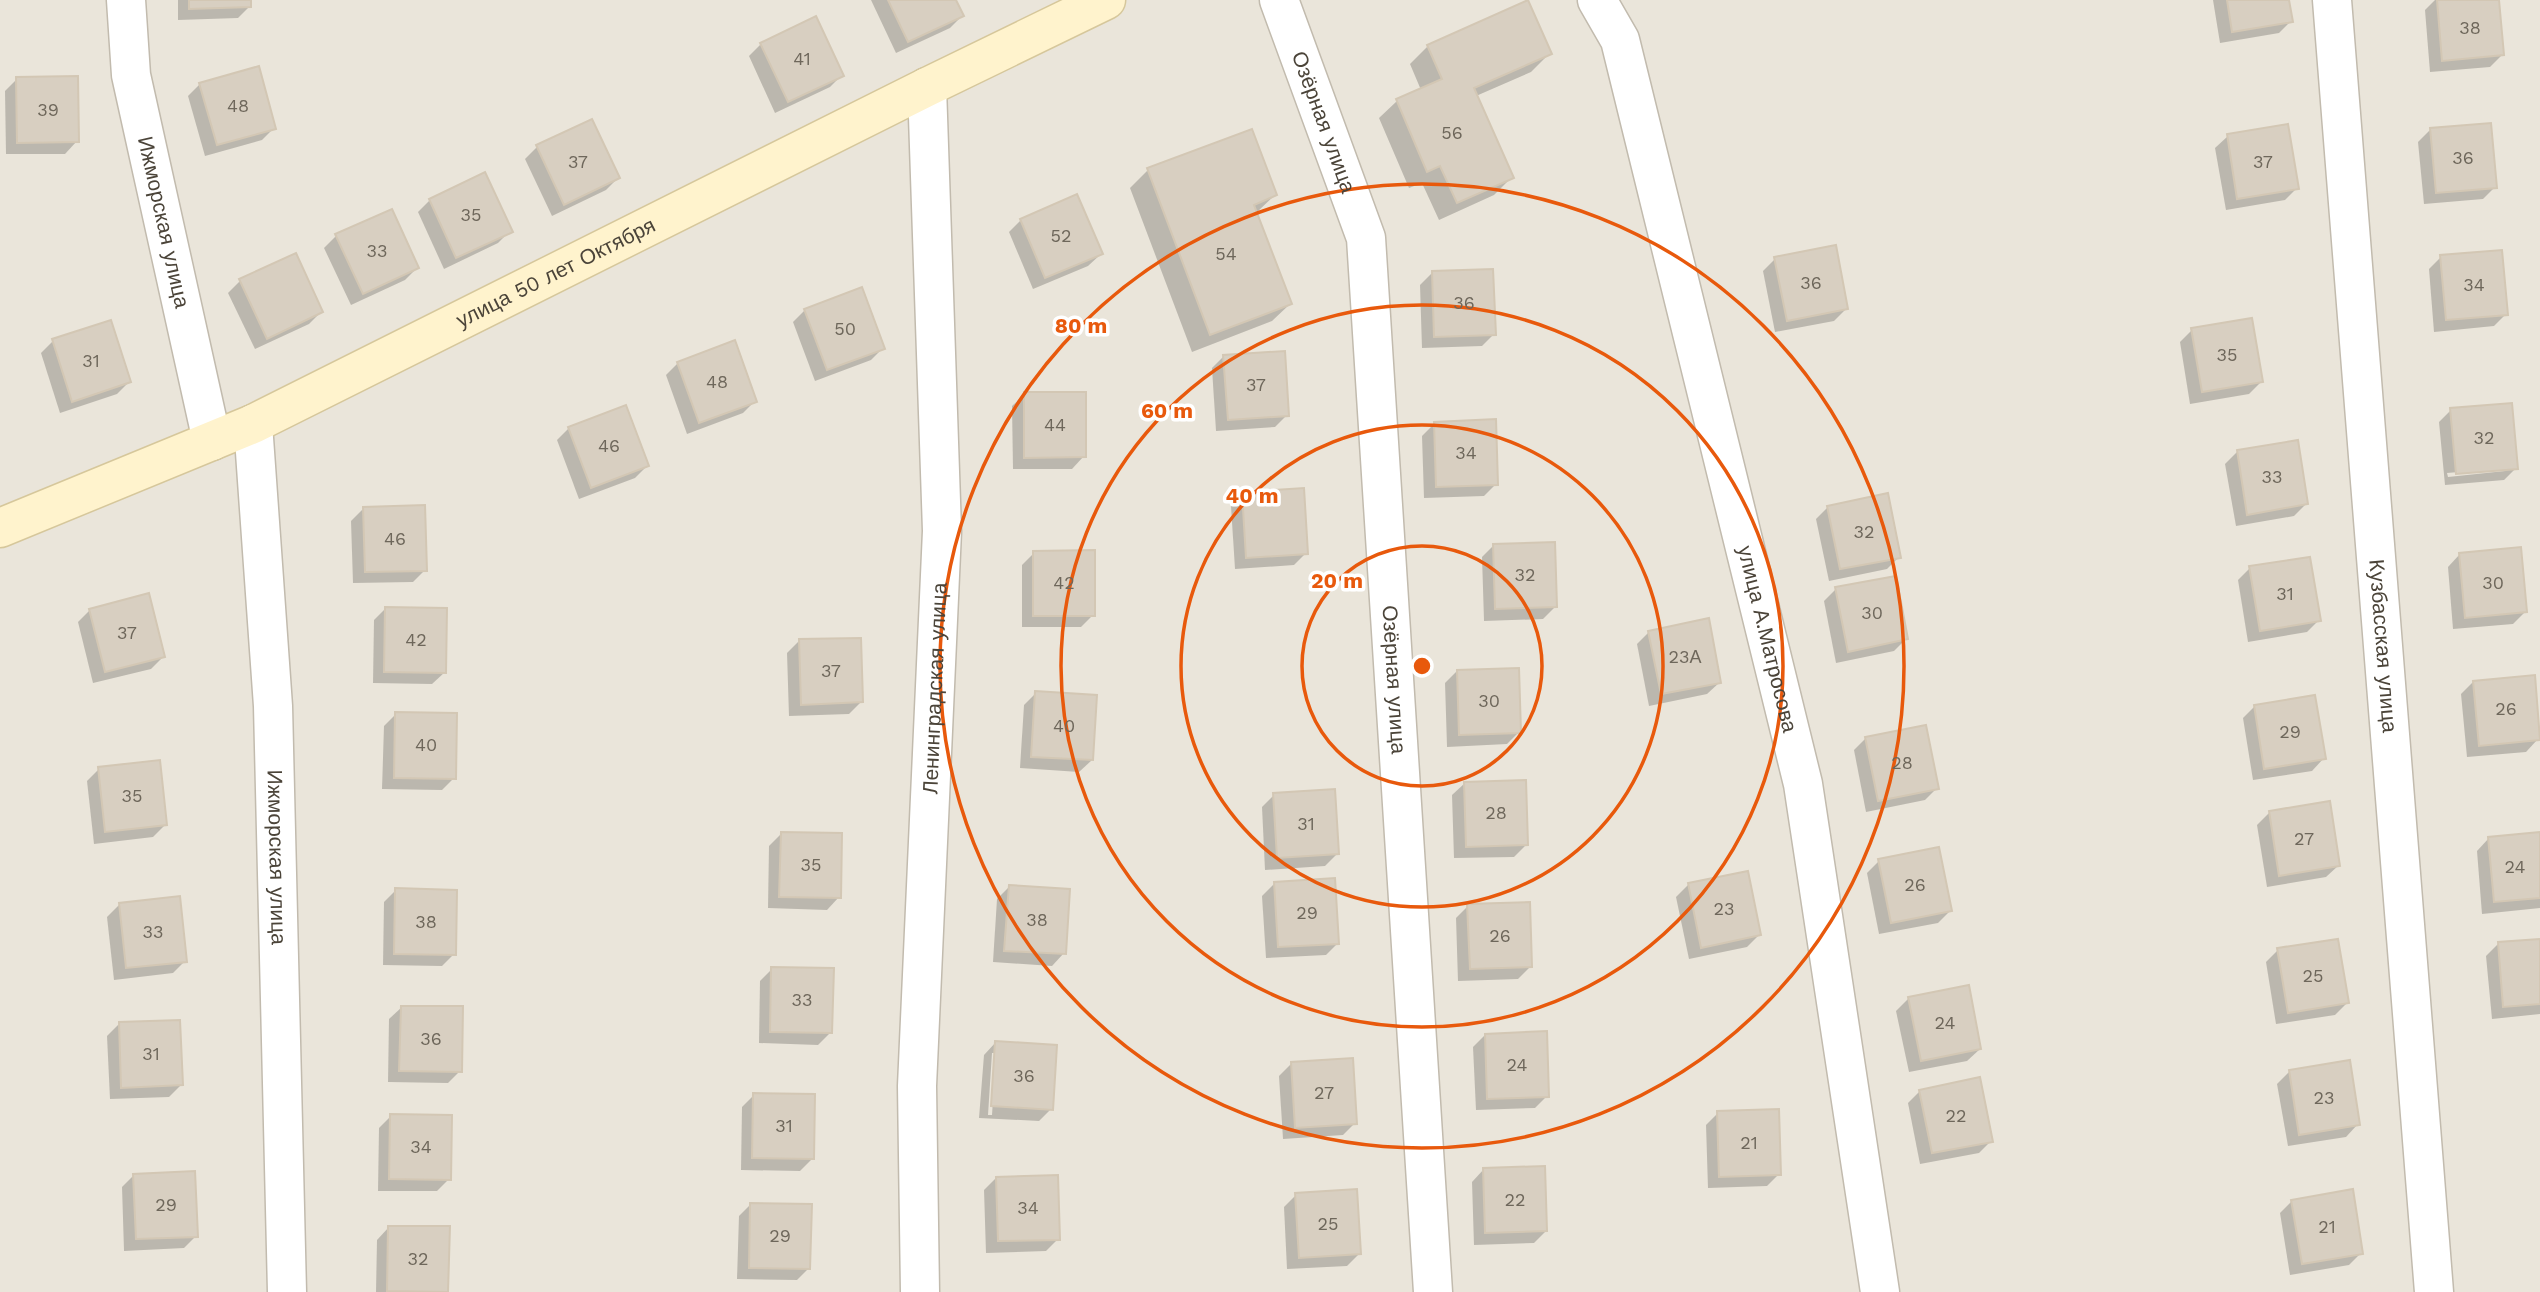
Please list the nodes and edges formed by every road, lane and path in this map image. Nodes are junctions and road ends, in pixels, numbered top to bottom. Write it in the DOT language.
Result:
graph roads {
  1 [pos="126,0"];
  2 [pos="1106,0"];
  3 [pos="1279,0"];
  4 [pos="1597,0"];
  5 [pos="2332,0"];
  6 [pos="927,86"];
  7 [pos="253,424"];
  8 [pos="212,442"];
  9 [pos="0,528"];
  10 [pos="287,1292"];
  11 [pos="920,1292"];
  12 [pos="1433,1292"];
  13 [pos="1880,1292"];
  14 [pos="2434,1292"];
  1 -- 8 [label="street, Ижморская улица"];
  2 -- 6 [label="main road, улица 50 лет Октября"];
  3 -- 12 [label="street, Озёрная улица"];
  4 -- 13 [label="street, улица А.Матросова"];
  5 -- 14 [label="street, Кузбасская улица"];
  6 -- 7 [label="main road, улица 50 лет Октября"];
  6 -- 11 [label="street, Ленинградская улица"];
  7 -- 8 [label="main road, улица 50 лет Октября"];
  7 -- 10 [label="street, Ижморская улица"];
  8 -- 9 [label="main road, улица 50 лет Октября"];
}
